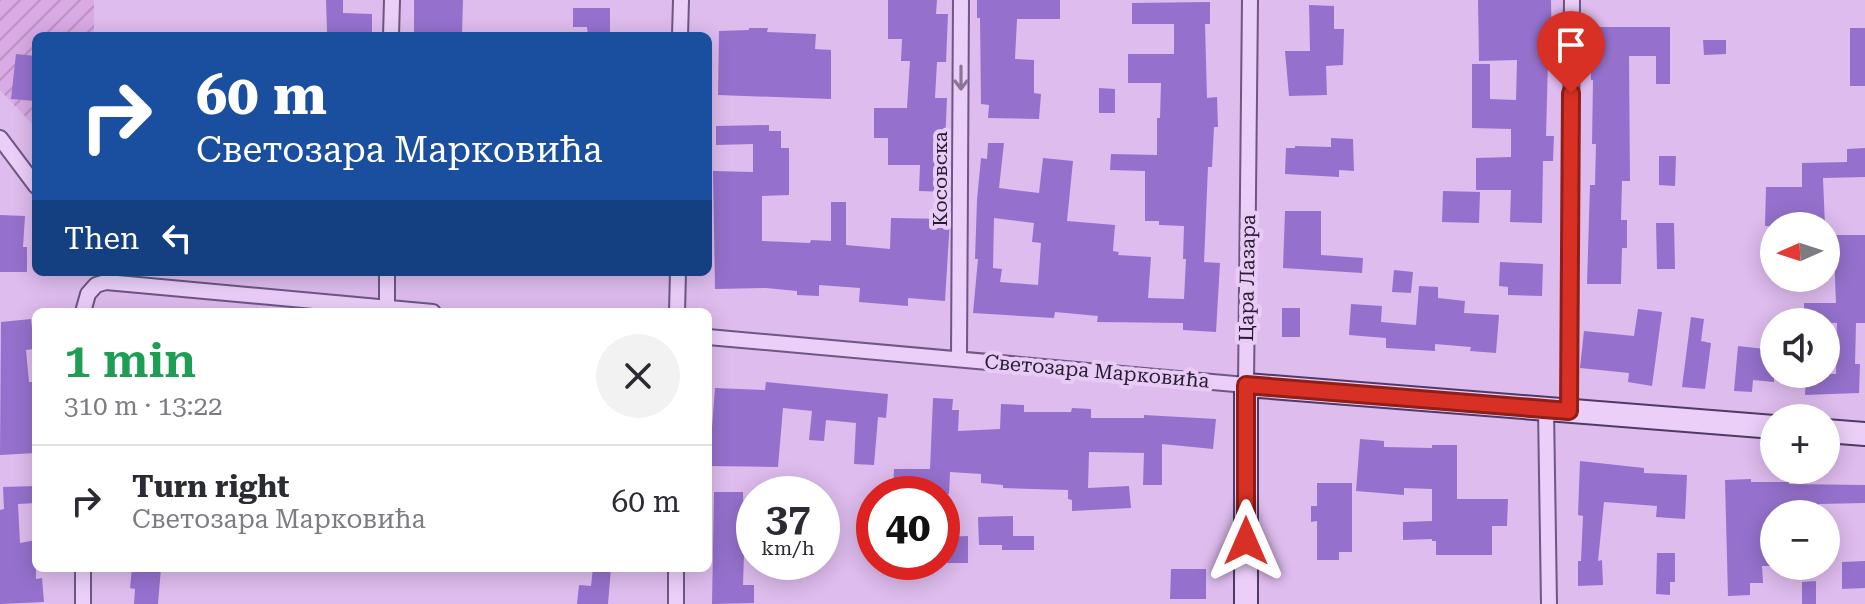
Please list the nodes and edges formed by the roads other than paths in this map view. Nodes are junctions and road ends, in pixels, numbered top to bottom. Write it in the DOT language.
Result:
graph roads {
  1 [pos="392,0"];
  2 [pos="681,0"];
  3 [pos="961,0"];
  4 [pos="1250,0"];
  5 [pos="1572,0"];
  6 [pos="391,32"];
  7 [pos="680,32"];
  8 [pos="0,138"];
  9 [pos="32,181"];
  10 [pos="387,276"];
  11 [pos="678,276"];
  12 [pos="93,278"];
  13 [pos="84,308"];
  14 [pos="387,308"];
  15 [pos="677,308"];
  16 [pos="712,337"];
  17 [pos="959,358"];
  18 [pos="1246,385"];
  19 [pos="1546,409"];
  20 [pos="1569,411"];
  21 [pos="1760,426"];
  22 [pos="1840,432"];
  23 [pos="1865,434"];
  24 [pos="83,572"];
  25 [pos="676,572"];
  26 [pos="83,604"];
  27 [pos="676,604"];
  28 [pos="1246,604"];
  29 [pos="1549,604"];
  1 -- 6 [label="street"];
  2 -- 7 [label="street"];
  3 -- 17 [label="street, Косовска, one-way"];
  4 -- 18 [label="street, Цара Лазара"];
  5 -- 20 [label="street"];
  8 -- 9 [label="street"];
  10 -- 14 [label="street"];
  11 -- 15 [label="street"];
  12 -- 13 [label="street"];
  12 -- 14 [label="street"];
  16 -- 17 [label="street, Светозара Марковића"];
  17 -- 18 [label="street, Светозара Марковића"];
  18 -- 19 [label="street, Светозара Марковића"];
  18 -- 28 [label="street, Цара Лазара"];
  19 -- 20 [label="street, Светозара Марковића"];
  19 -- 29 [label="street"];
  20 -- 21 [label="street, Светозара Марковића"];
  22 -- 23 [label="street"];
  24 -- 26 [label="street"];
  25 -- 27 [label="street"];
}
